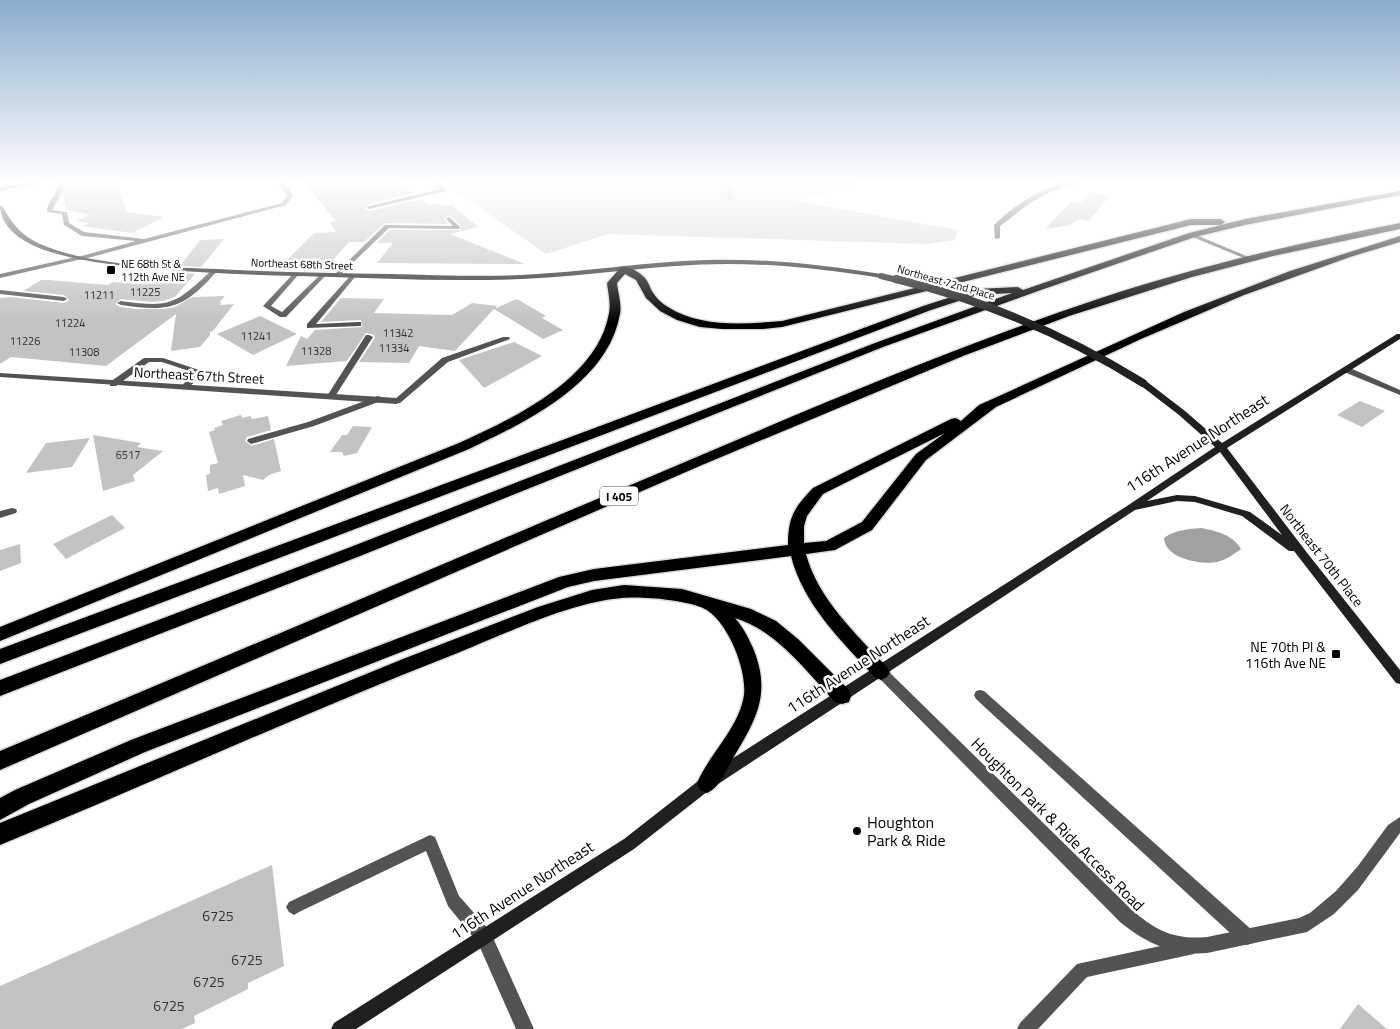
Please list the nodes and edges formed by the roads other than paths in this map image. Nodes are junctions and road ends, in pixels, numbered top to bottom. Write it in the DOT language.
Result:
graph roads {
  1 [pos="12,228"];
  2 [pos="72,228"];
  3 [pos="194,228"];
  4 [pos="385,228"];
  5 [pos="997,228"];
  6 [pos="1165,228"];
  7 [pos="1220,228"];
  8 [pos="1389,228"];
  9 [pos="1192,235"];
  10 [pos="997,238"];
  11 [pos="1400,239"];
  12 [pos="149,240"];
  13 [pos="80,258"];
  14 [pos="1248,258"];
  15 [pos="624,269"];
  16 [pos="214,271"];
  17 [pos="296,274"];
  18 [pos="323,275"];
  19 [pos="0,276"];
  20 [pos="336,276"];
  21 [pos="353,276"];
  22 [pos="1034,289"];
  23 [pos="0,292"];
  24 [pos="64,299"];
  25 [pos="121,303"];
  26 [pos="358,324"];
  27 [pos="1400,336"];
  28 [pos="369,337"];
  29 [pos="506,339"];
  30 [pos="1347,370"];
  31 [pos="0,375"];
  32 [pos="114,384"];
  33 [pos="184,387"];
  34 [pos="1400,393"];
  35 [pos="331,396"];
  36 [pos="378,399"];
  37 [pos="992,404"];
  38 [pos="251,441"];
  39 [pos="1222,448"];
  40 [pos="1131,508"];
  41 [pos="12,511"];
  42 [pos="0,515"];
  43 [pos="796,550"];
  44 [pos="1304,557"];
  45 [pos="711,604"];
  46 [pos="0,634"];
  47 [pos="0,657"];
  48 [pos="881,672"];
  49 [pos="1400,678"];
  50 [pos="0,688"];
  51 [pos="980,695"];
  52 [pos="842,696"];
  53 [pos="0,761"];
  54 [pos="707,783"];
  55 [pos="0,810"];
  56 [pos="1400,824"];
  57 [pos="0,834"];
  58 [pos="294,907"];
  59 [pos="484,937"];
  60 [pos="1247,937"];
  61 [pos="1193,947"];
  62 [pos="340,1029"];
  63 [pos="524,1029"];
  64 [pos="1026,1029"];
  1 -- 13 [label="main road, Northeast 68th Street"];
  2 -- 12 [label="street"];
  3 -- 12 [label="street"];
  4 -- 20 [label="street"];
  5 -- 10 [label="street"];
  6 -- 15 [label="highway"];
  7 -- 9 [label="highway"];
  8 -- 14 [label="highway, I 405"];
  9 -- 14 [label="street"];
  9 -- 22 [label="highway"];
  11 -- 37 [label="highway"];
  12 -- 13 [label="street"];
  13 -- 16 [label="main road, Northeast 68th Street"];
  13 -- 19 [label="street"];
  14 -- 53 [label="highway, I 405"];
  15 -- 21 [label="main road, Northeast 68th Street"];
  15 -- 39 [label="main road, Northeast 72nd Place, bridge"];
  15 -- 46 [label="highway"];
  16 -- 17 [label="main road, Northeast 68th Street"];
  16 -- 25 [label="street"];
  17 -- 18 [label="main road, Northeast 68th Street"];
  17 -- 18 [label="street"];
  18 -- 20 [label="main road, Northeast 68th Street"];
  20 -- 21 [label="main road, Northeast 68th Street"];
  21 -- 26 [label="street"];
  22 -- 47 [label="highway"];
  22 -- 50 [label="highway"];
  23 -- 24 [label="street"];
  27 -- 30 [label="main road, 116th Avenue Northeast"];
  28 -- 35 [label="street"];
  29 -- 36 [label="street, Northeast 67th Street"];
  30 -- 34 [label="street"];
  30 -- 39 [label="main road, 116th Avenue Northeast"];
  31 -- 32 [label="street, Northeast 67th Street"];
  32 -- 33 [label="street, Northeast 67th Street"];
  32 -- 33 [label="street"];
  33 -- 35 [label="street, Northeast 67th Street"];
  35 -- 36 [label="street, Northeast 67th Street"];
  36 -- 38 [label="street"];
  37 -- 43 [label="highway"];
  37 -- 43 [label="highway"];
  39 -- 40 [label="main road, 116th Avenue Northeast"];
  39 -- 44 [label="main road, Northeast 70th Place"];
  40 -- 44 [label="main road"];
  40 -- 48 [label="main road, 116th Avenue Northeast"];
  41 -- 42 [label="street"];
  43 -- 48 [label="highway"];
  43 -- 55 [label="highway"];
  44 -- 49 [label="main road, Northeast 70th Place"];
  45 -- 52 [label="highway"];
  45 -- 54 [label="highway"];
  45 -- 57 [label="highway"];
  48 -- 52 [label="main road, 116th Avenue Northeast"];
  48 -- 61 [label="street, Houghton Park & Ride Access Road"];
  51 -- 60 [label="street"];
  52 -- 54 [label="main road, 116th Avenue Northeast"];
  54 -- 59 [label="main road, 116th Avenue Northeast"];
  56 -- 60 [label="street, Houghton Park & Ride Access Road"];
  58 -- 59 [label="street"];
  59 -- 62 [label="main road, 116th Avenue Northeast"];
  59 -- 63 [label="street"];
  60 -- 61 [label="street, Houghton Park & Ride Access Road"];
  61 -- 64 [label="street"];
}
